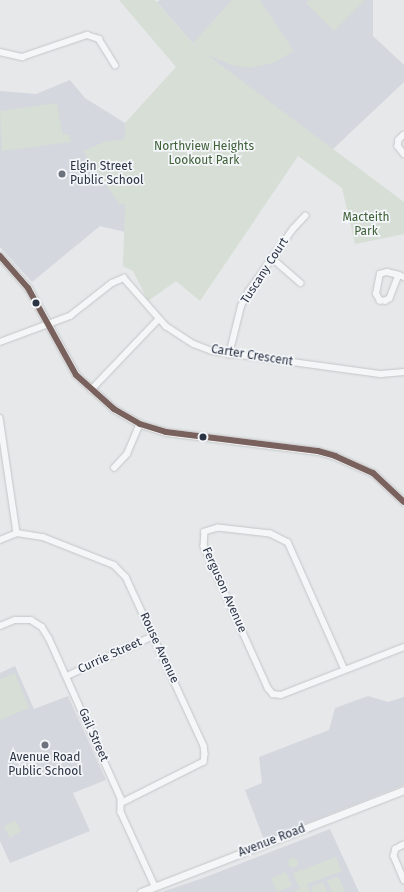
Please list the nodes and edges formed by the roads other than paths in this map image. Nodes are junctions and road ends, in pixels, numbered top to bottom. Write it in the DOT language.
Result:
graph roads {
  1 [pos="0,52"];
  2 [pos="115,65"];
  3 [pos="404,135"];
  4 [pos="404,154"];
  5 [pos="305,216"];
  6 [pos="0,256"];
  7 [pos="272,258"];
  8 [pos="402,276"];
  9 [pos="301,283"];
  10 [pos="158,320"];
  11 [pos="48,325"];
  12 [pos="0,342"];
  13 [pos="230,355"];
  14 [pos="404,372"];
  15 [pos="92,390"];
  16 [pos="0,418"];
  17 [pos="140,424"];
  18 [pos="3,446"];
  19 [pos="114,468"];
  20 [pos="404,502"];
  21 [pos="17,533"];
  22 [pos="0,540"];
  23 [pos="0,626"];
  24 [pos="153,636"];
  25 [pos="404,647"];
  26 [pos="344,669"];
  27 [pos="67,676"];
  28 [pos="404,790"];
  29 [pos="122,803"];
  30 [pos="404,845"];
  31 [pos="404,880"];
  32 [pos="155,886"];
  33 [pos="141,892"];
  1 -- 2 [label="street"];
  3 -- 4 [label="street"];
  5 -- 7 [label="street, Tuscany Court"];
  6 -- 11 [label="street"];
  7 -- 9 [label="street"];
  7 -- 13 [label="street, Tuscany Court"];
  8 -- 8 [label="street"];
  10 -- 11 [label="street, Carter Crescent"];
  10 -- 13 [label="street, Carter Crescent"];
  10 -- 15 [label="street"];
  11 -- 12 [label="street"];
  11 -- 15 [label="street"];
  13 -- 14 [label="street, Carter Crescent"];
  15 -- 17 [label="street"];
  16 -- 18 [label="street"];
  17 -- 19 [label="street"];
  17 -- 20 [label="street"];
  18 -- 21 [label="street"];
  21 -- 22 [label="street"];
  21 -- 24 [label="street, Rouse Avenue"];
  23 -- 27 [label="street, Gail Street"];
  24 -- 27 [label="street, Currie Street"];
  24 -- 29 [label="street, Rouse Avenue"];
  25 -- 26 [label="street, Ferguson Avenue"];
  26 -- 26 [label="street, Ferguson Avenue"];
  27 -- 29 [label="street, Gail Street"];
  28 -- 32 [label="street, Avenue Road"];
  29 -- 32 [label="street, Gail Street"];
  30 -- 31 [label="street"];
  32 -- 33 [label="street, Avenue Road"];
}
